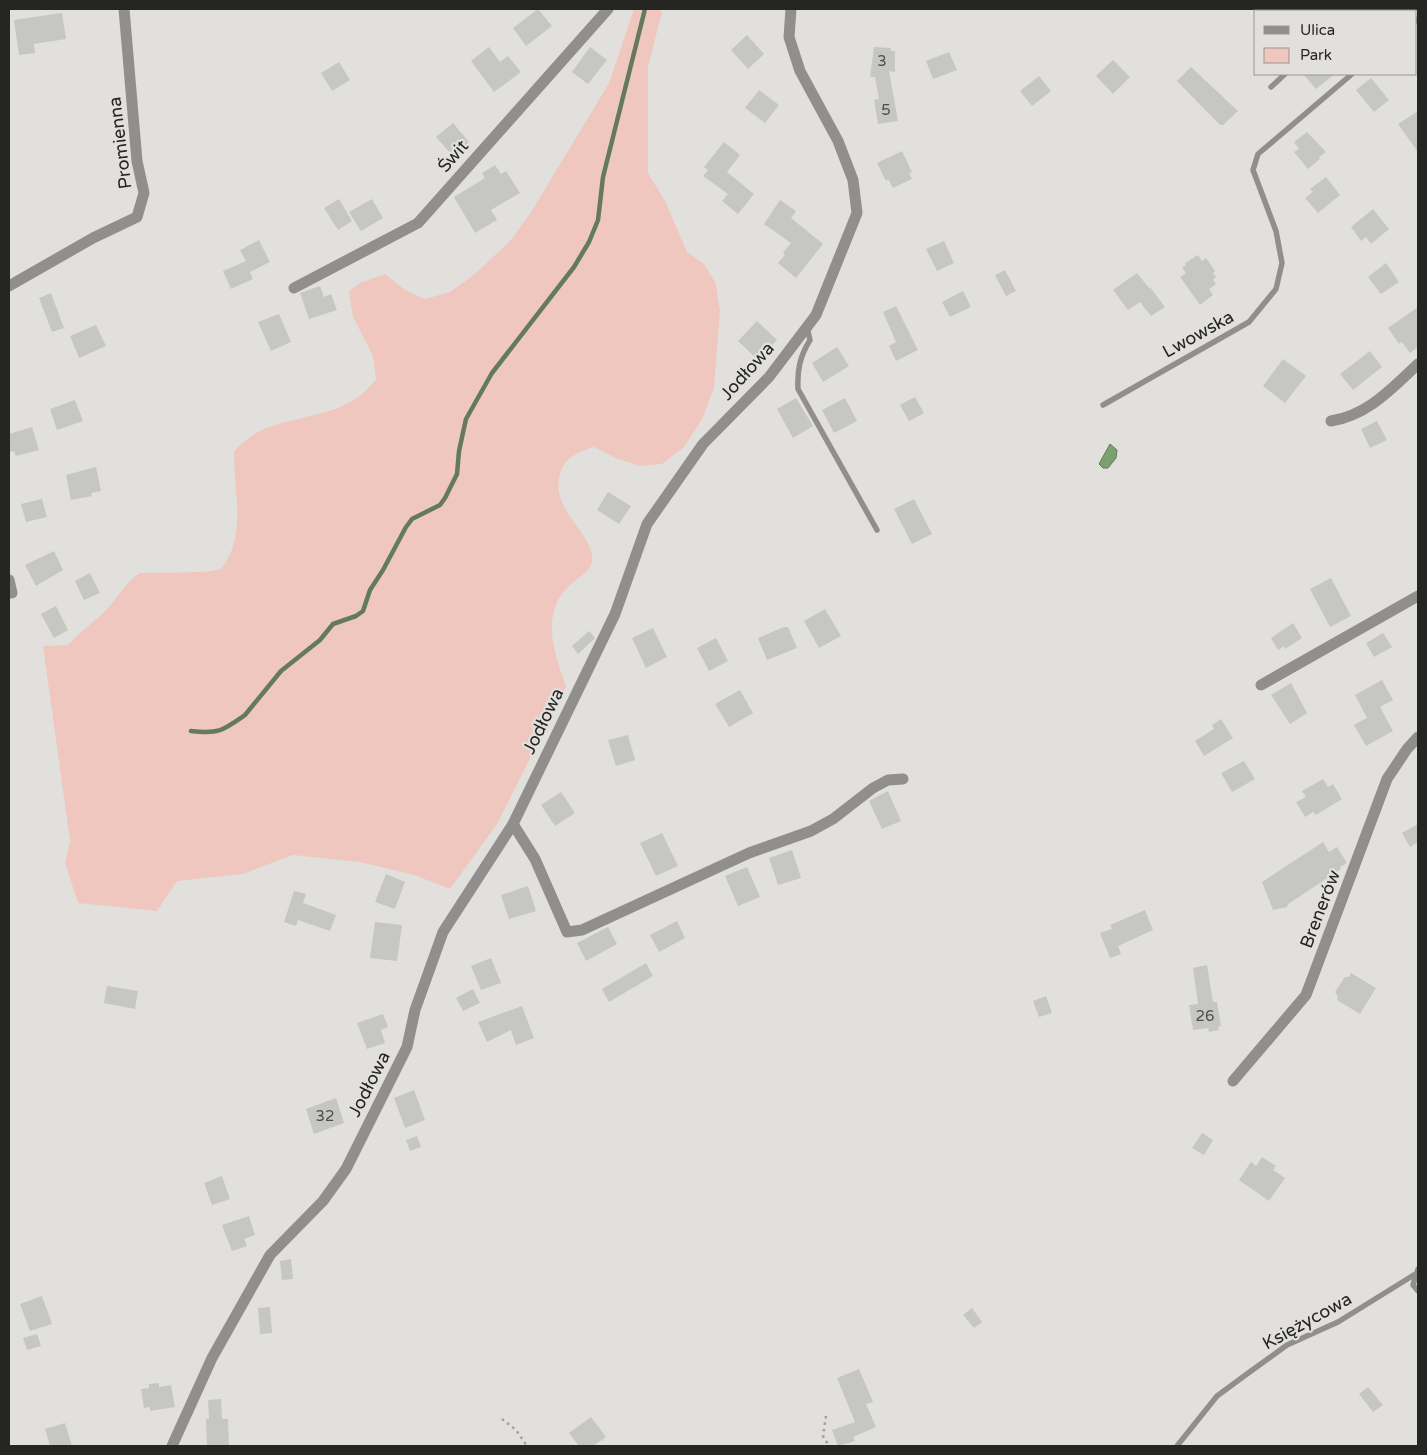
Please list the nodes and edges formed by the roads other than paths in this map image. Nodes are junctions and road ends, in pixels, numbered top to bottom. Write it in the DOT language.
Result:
graph roads {
  1 [pos="124,9"];
  2 [pos="608,9"];
  3 [pos="791,9"];
  4 [pos="1284,75"];
  5 [pos="1351,75"];
  6 [pos="1271,87"];
  7 [pos="9,286"];
  8 [pos="294,288"];
  9 [pos="807,327"];
  10 [pos="1418,364"];
  11 [pos="1103,405"];
  12 [pos="1331,421"];
  13 [pos="876,530"];
  14 [pos="9,580"];
  15 [pos="12,593"];
  16 [pos="1418,596"];
  17 [pos="1261,685"];
  18 [pos="1418,737"];
  19 [pos="903,779"];
  20 [pos="513,824"];
  21 [pos="1233,1081"];
  22 [pos="1418,1271"];
  23 [pos="1418,1291"];
  24 [pos="172,1446"];
  25 [pos="1177,1446"];
  1 -- 7 [label="street, Promienna"];
  2 -- 8 [label="street, Świt"];
  3 -- 9 [label="street, Jodłowa"];
  4 -- 6 [label="lane"];
  5 -- 11 [label="lane, Lwowska"];
  9 -- 13 [label="lane"];
  9 -- 20 [label="street, Jodłowa"];
  10 -- 12 [label="street"];
  14 -- 15 [label="street"];
  16 -- 17 [label="street"];
  18 -- 21 [label="street, Brenerów"];
  19 -- 20 [label="street"];
  20 -- 24 [label="street, Jodłowa"];
  22 -- 23 [label="lane, Księżycowa"];
  22 -- 25 [label="lane, Księżycowa"];
}
